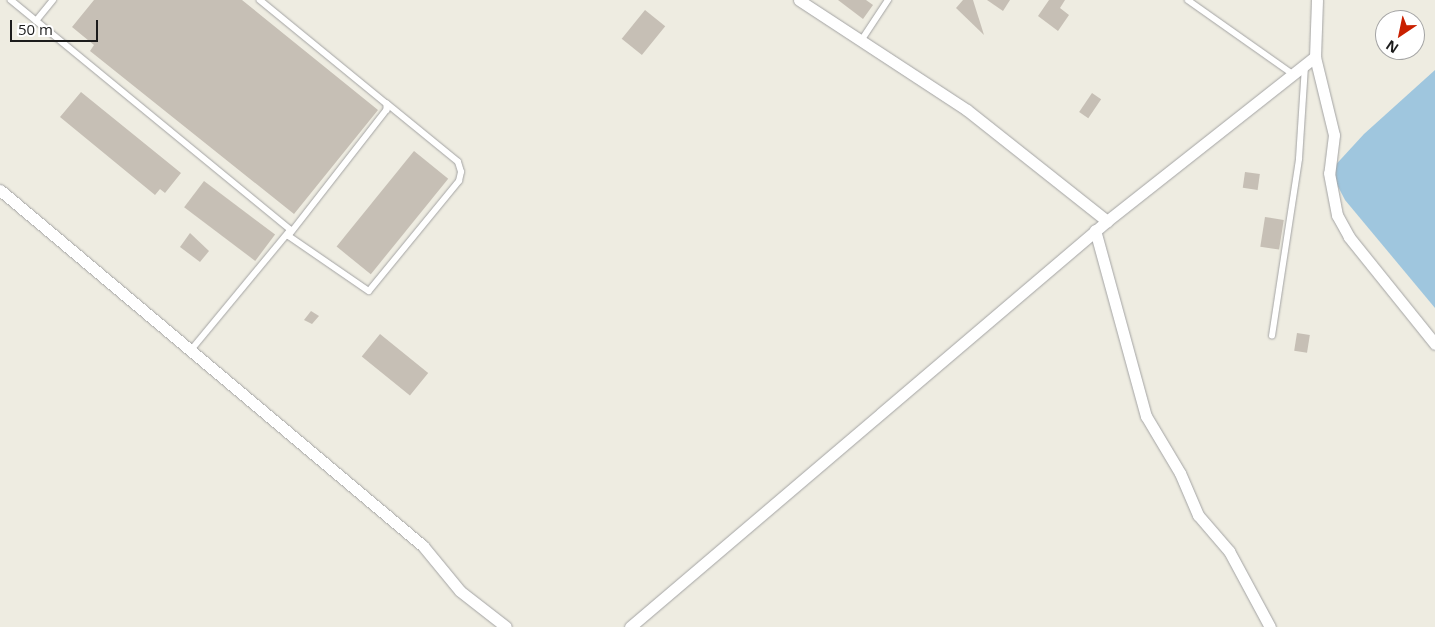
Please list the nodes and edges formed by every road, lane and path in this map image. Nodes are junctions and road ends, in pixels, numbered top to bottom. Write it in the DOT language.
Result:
graph roads {
  1 [pos="11,0"];
  2 [pos="53,0"];
  3 [pos="260,0"];
  4 [pos="799,0"];
  5 [pos="888,0"];
  6 [pos="1188,0"];
  7 [pos="1317,0"];
  8 [pos="36,21"];
  9 [pos="861,41"];
  10 [pos="1315,57"];
  11 [pos="1305,65"];
  12 [pos="1294,74"];
  13 [pos="387,104"];
  14 [pos="0,190"];
  15 [pos="1106,220"];
  16 [pos="1095,230"];
  17 [pos="288,236"];
  18 [pos="1272,336"];
  19 [pos="1435,344"];
  20 [pos="190,353"];
  21 [pos="506,627"];
  22 [pos="630,627"];
  23 [pos="1270,627"];
  1 -- 8 [label="lane"];
  2 -- 8 [label="lane"];
  3 -- 13 [label="lane"];
  4 -- 9 [label="street"];
  5 -- 9 [label="lane"];
  6 -- 12 [label="lane"];
  7 -- 10 [label="street"];
  8 -- 17 [label="lane"];
  9 -- 15 [label="street"];
  10 -- 11 [label="street"];
  10 -- 19 [label="street"];
  11 -- 12 [label="street"];
  11 -- 18 [label="lane"];
  12 -- 15 [label="street"];
  13 -- 17 [label="lane"];
  13 -- 17 [label="lane"];
  14 -- 20 [label="street"];
  15 -- 16 [label="street"];
  16 -- 22 [label="street"];
  16 -- 23 [label="street"];
  17 -- 20 [label="lane"];
  20 -- 21 [label="street"];
}
